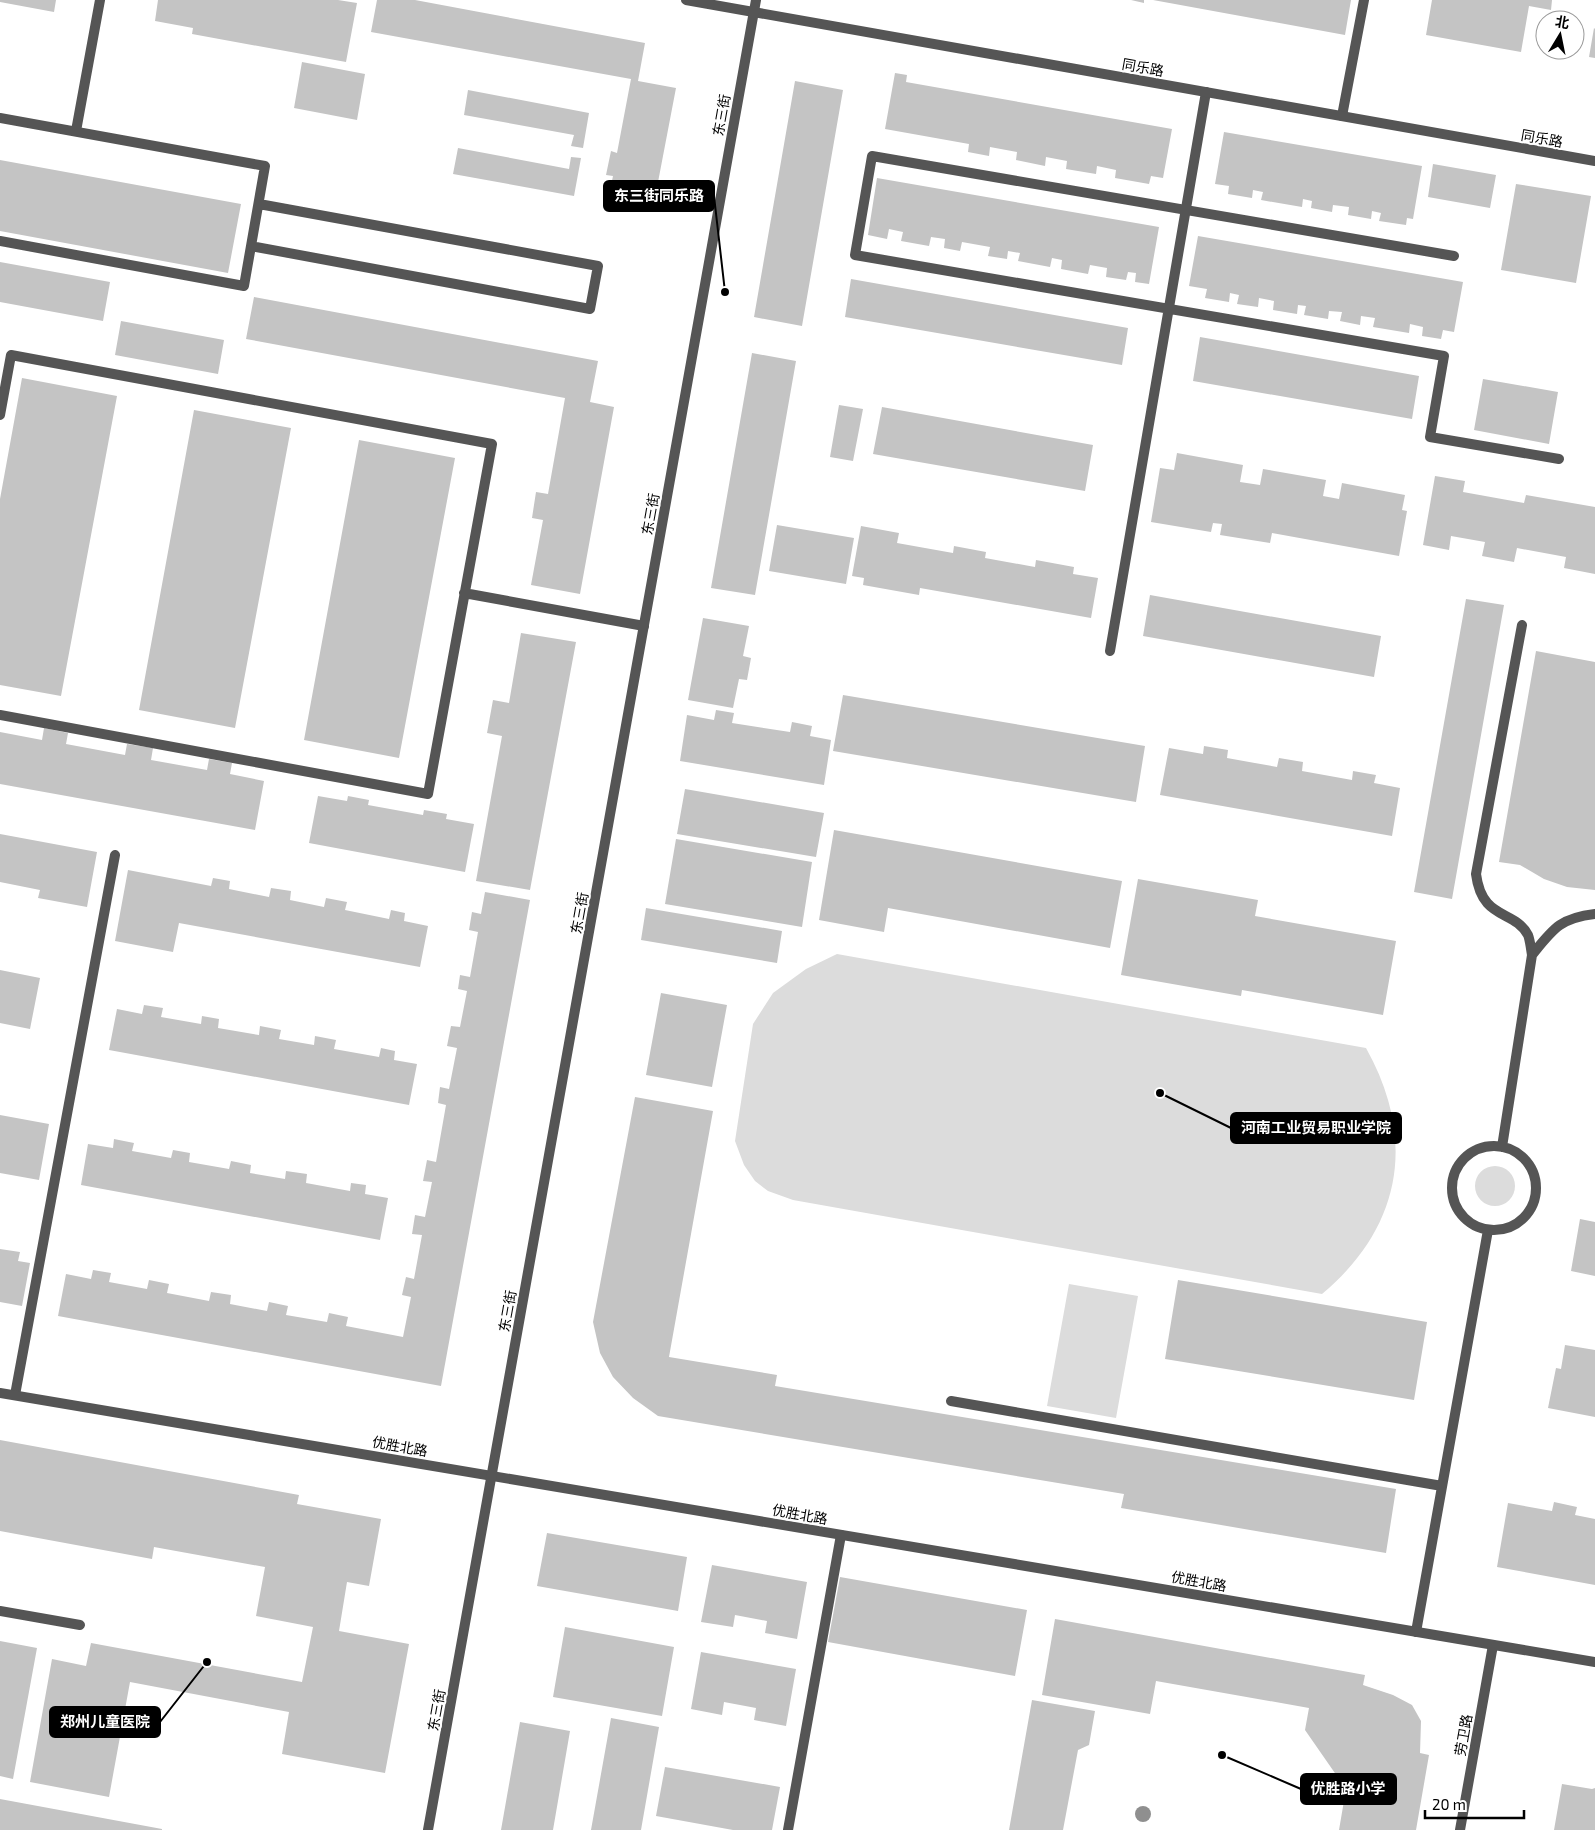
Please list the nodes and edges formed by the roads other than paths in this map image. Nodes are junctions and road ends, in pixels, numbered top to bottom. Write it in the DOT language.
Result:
graph roads {
  1 [pos="100,0"];
  2 [pos="686,0"];
  3 [pos="756,0"];
  4 [pos="1364,0"];
  5 [pos="754,12"];
  6 [pos="1206,92"];
  7 [pos="1342,116"];
  8 [pos="0,118"];
  9 [pos="76,131"];
  10 [pos="1595,161"];
  11 [pos="259,204"];
  12 [pos="1186,210"];
  13 [pos="0,241"];
  14 [pos="251,246"];
  15 [pos="1454,256"];
  16 [pos="1168,309"];
  17 [pos="0,415"];
  18 [pos="1559,459"];
  19 [pos="464,593"];
  20 [pos="1522,625"];
  21 [pos="644,626"];
  22 [pos="1110,651"];
  23 [pos="0,716"];
  24 [pos="115,855"];
  25 [pos="1595,914"];
  26 [pos="1532,955"];
  27 [pos="1502,1147"];
  28 [pos="1488,1230"];
  29 [pos="0,1393"];
  30 [pos="15,1395"];
  31 [pos="951,1401"];
  32 [pos="492,1475"];
  33 [pos="1442,1486"];
  34 [pos="841,1535"];
  35 [pos="0,1611"];
  36 [pos="80,1625"];
  37 [pos="1416,1632"];
  38 [pos="1493,1645"];
  39 [pos="1595,1662"];
  40 [pos="428,1830"];
  41 [pos="788,1830"];
  42 [pos="1460,1830"];
  1 -- 9 [label="street"];
  2 -- 5 [label="street, 同乐路"];
  3 -- 5 [label="street, 东三街"];
  4 -- 7 [label="street"];
  5 -- 6 [label="street, 同乐路"];
  5 -- 21 [label="street, 东三街"];
  6 -- 7 [label="street, 同乐路"];
  6 -- 12 [label="street"];
  7 -- 10 [label="street, 同乐路"];
  8 -- 9 [label="street"];
  9 -- 11 [label="street"];
  11 -- 14 [label="street"];
  11 -- 14 [label="street"];
  12 -- 15 [label="street"];
  12 -- 16 [label="street"];
  12 -- 16 [label="street"];
  13 -- 14 [label="street"];
  16 -- 18 [label="street"];
  16 -- 22 [label="street"];
  17 -- 19 [label="street"];
  19 -- 21 [label="street"];
  19 -- 23 [label="street"];
  20 -- 26 [label="street"];
  21 -- 32 [label="street, 东三街"];
  24 -- 30 [label="street"];
  25 -- 26 [label="street"];
  26 -- 27 [label="street"];
  27 -- 28 [label="street"];
  27 -- 28 [label="street"];
  28 -- 33 [label="street"];
  29 -- 30 [label="street, 优胜北路"];
  30 -- 32 [label="street, 优胜北路"];
  31 -- 33 [label="street"];
  32 -- 34 [label="street, 优胜北路"];
  32 -- 40 [label="street, 东三街"];
  33 -- 37 [label="street"];
  34 -- 37 [label="street, 优胜北路"];
  34 -- 41 [label="street"];
  35 -- 36 [label="street"];
  37 -- 38 [label="street, 优胜北路"];
  38 -- 39 [label="street, 优胜北路"];
  38 -- 42 [label="street, 劳卫路"];
}
